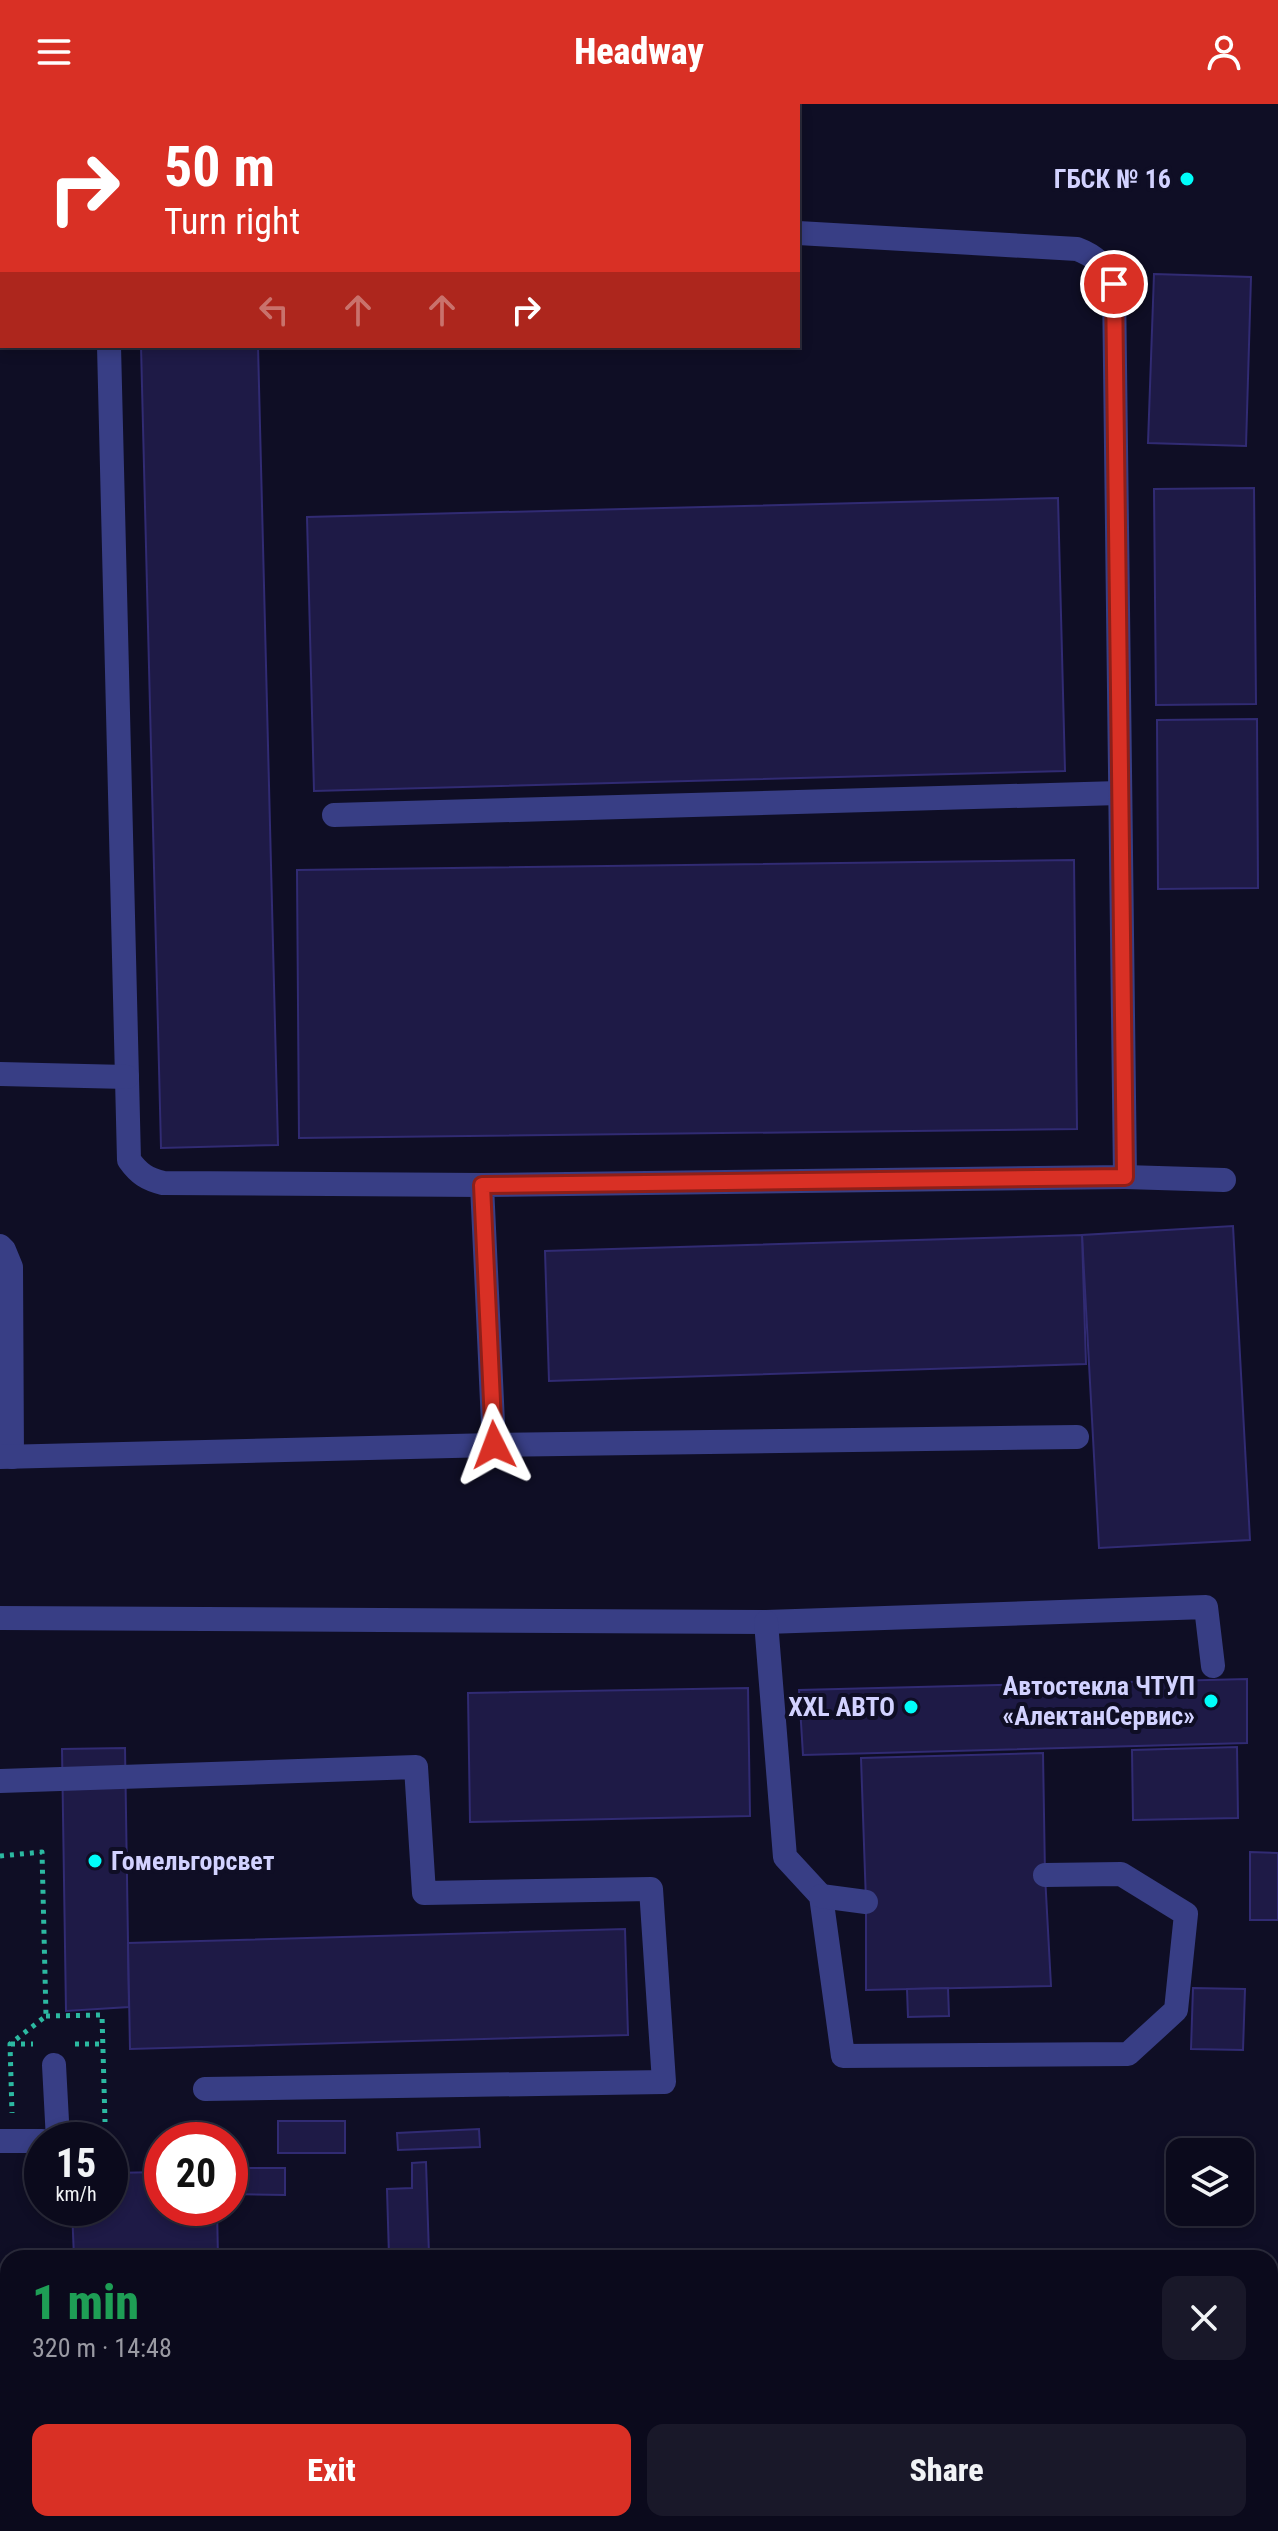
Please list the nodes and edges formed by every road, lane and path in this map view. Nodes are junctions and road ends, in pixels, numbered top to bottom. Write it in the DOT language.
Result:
graph roads {
  1 [pos="800,233"];
  2 [pos="109,348"];
  3 [pos="1119,793"];
  4 [pos="334,815"];
  5 [pos="0,1074"];
  6 [pos="127,1077"];
  7 [pos="1125,1177"];
  8 [pos="1224,1180"];
  9 [pos="482,1185"];
  10 [pos="0,1246"];
  11 [pos="1077,1437"];
  12 [pos="494,1445"];
  13 [pos="6,1457"];
  14 [pos="0,1618"];
  15 [pos="766,1622"];
  16 [pos="1213,1666"];
  17 [pos="0,1781"];
  18 [pos="0,1856"];
  19 [pos="1045,1875"];
  20 [pos="821,1896"];
  21 [pos="866,1902"];
  22 [pos="46,2016"];
  23 [pos="54,2065"];
  24 [pos="205,2089"];
  25 [pos="57,2122"];
  26 [pos="105,2122"];
  27 [pos="3,2132"];
  28 [pos="24,2137"];
  1 -- 3 [label="lane"];
  2 -- 6 [label="lane"];
  3 -- 4 [label="lane"];
  3 -- 7 [label="lane"];
  5 -- 6 [label="lane"];
  6 -- 9 [label="lane"];
  7 -- 8 [label="lane"];
  7 -- 9 [label="lane"];
  9 -- 12 [label="lane"];
  10 -- 13 [label="lane"];
  11 -- 12 [label="lane"];
  12 -- 13 [label="lane"];
  14 -- 15 [label="lane"];
  15 -- 16 [label="lane"];
  15 -- 20 [label="lane"];
  17 -- 24 [label="lane"];
  18 -- 22 [label="path"];
  19 -- 20 [label="lane"];
  20 -- 21 [label="lane"];
  22 -- 26 [label="path"];
  22 -- 27 [label="path"];
  23 -- 25 [label="lane"];
  27 -- 28 [label="lane"];
}
